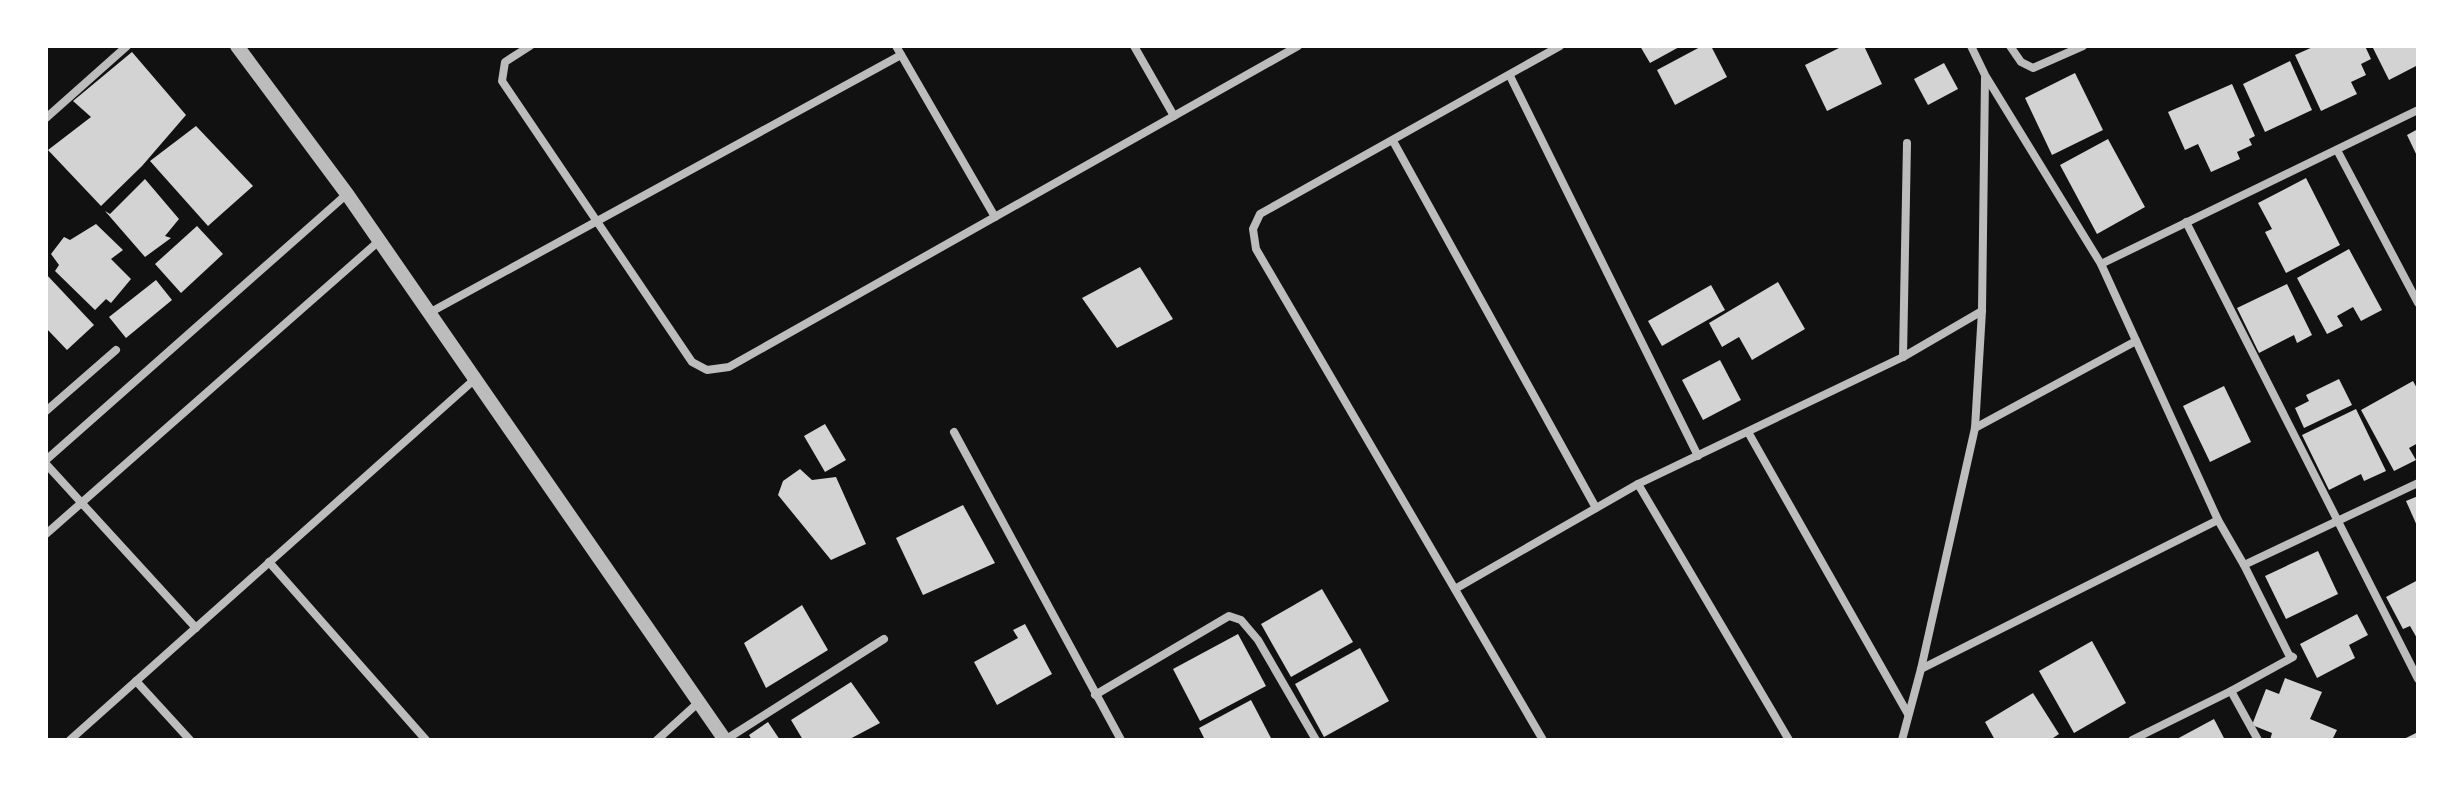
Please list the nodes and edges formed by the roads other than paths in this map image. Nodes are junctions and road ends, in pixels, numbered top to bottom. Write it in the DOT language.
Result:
graph roads {
  1 [pos="127,46"];
  2 [pos="237,46"];
  3 [pos="530,46"];
  4 [pos="896,46"];
  5 [pos="1134,46"];
  6 [pos="1298,46"];
  7 [pos="1560,46"];
  8 [pos="1971,46"];
  9 [pos="2010,46"];
  10 [pos="2083,46"];
  11 [pos="901,55"];
  12 [pos="1985,75"];
  13 [pos="1510,76"];
  14 [pos="2418,110"];
  15 [pos="1174,116"];
  16 [pos="46,118"];
  17 [pos="1393,141"];
  18 [pos="1907,143"];
  19 [pos="2337,150"];
  20 [pos="347,194"];
  21 [pos="995,217"];
  22 [pos="597,220"];
  23 [pos="2186,222"];
  24 [pos="379,241"];
  25 [pos="2101,264"];
  26 [pos="2418,303"];
  27 [pos="1982,311"];
  28 [pos="429,313"];
  29 [pos="2136,341"];
  30 [pos="116,350"];
  31 [pos="1903,357"];
  32 [pos="475,379"];
  33 [pos="46,411"];
  34 [pos="1975,428"];
  35 [pos="954,432"];
  36 [pos="1748,432"];
  37 [pos="1698,456"];
  38 [pos="46,462"];
  39 [pos="2418,483"];
  40 [pos="1638,484"];
  41 [pos="81,503"];
  42 [pos="1596,508"];
  43 [pos="2337,519"];
  44 [pos="2218,520"];
  45 [pos="46,534"];
  46 [pos="269,562"];
  47 [pos="2244,565"];
  48 [pos="1455,589"];
  49 [pos="196,628"];
  50 [pos="884,639"];
  51 [pos="1921,669"];
  52 [pos="2418,679"];
  53 [pos="136,681"];
  54 [pos="2231,691"];
  55 [pos="1095,695"];
  56 [pos="699,702"];
  57 [pos="1908,714"];
  58 [pos="1314,739"];
  59 [pos="70,740"];
  60 [pos="190,740"];
  61 [pos="426,740"];
  62 [pos="657,740"];
  63 [pos="725,740"];
  64 [pos="1121,740"];
  65 [pos="1543,740"];
  66 [pos="1789,740"];
  67 [pos="1902,740"];
  68 [pos="2132,740"];
  69 [pos="2258,740"];
  1 -- 16 [label="street"];
  2 -- 20 [label="street"];
  3 -- 22 [label="street"];
  4 -- 11 [label="street"];
  5 -- 15 [label="street"];
  6 -- 15 [label="street"];
  7 -- 13 [label="street"];
  8 -- 12 [label="street"];
  9 -- 10 [label="street"];
  11 -- 21 [label="street"];
  11 -- 22 [label="street"];
  12 -- 25 [label="street"];
  12 -- 27 [label="street"];
  13 -- 17 [label="street"];
  13 -- 37 [label="street"];
  14 -- 19 [label="street"];
  15 -- 21 [label="street"];
  17 -- 42 [label="street"];
  17 -- 48 [label="street"];
  18 -- 31 [label="street"];
  19 -- 23 [label="street"];
  19 -- 26 [label="street"];
  20 -- 24 [label="street"];
  20 -- 38 [label="street"];
  21 -- 22 [label="street"];
  22 -- 28 [label="street"];
  23 -- 25 [label="street"];
  23 -- 43 [label="street"];
  24 -- 28 [label="street"];
  24 -- 41 [label="street"];
  25 -- 29 [label="street"];
  27 -- 31 [label="street"];
  27 -- 34 [label="street"];
  28 -- 32 [label="street"];
  29 -- 34 [label="street"];
  29 -- 44 [label="street"];
  30 -- 33 [label="street"];
  31 -- 36 [label="street"];
  32 -- 46 [label="street"];
  32 -- 56 [label="street"];
  34 -- 51 [label="street"];
  35 -- 55 [label="street"];
  36 -- 37 [label="street"];
  36 -- 57 [label="street"];
  37 -- 40 [label="street"];
  38 -- 41 [label="street"];
  39 -- 43 [label="street"];
  40 -- 42 [label="street"];
  40 -- 66 [label="street"];
  41 -- 45 [label="street"];
  41 -- 49 [label="street"];
  42 -- 48 [label="street"];
  43 -- 47 [label="street"];
  43 -- 52 [label="street"];
  44 -- 47 [label="street"];
  44 -- 51 [label="street"];
  46 -- 49 [label="street"];
  46 -- 61 [label="street"];
  47 -- 54 [label="street"];
  48 -- 65 [label="street"];
  49 -- 53 [label="street"];
  50 -- 63 [label="street"];
  51 -- 57 [label="street"];
  53 -- 59 [label="street"];
  53 -- 60 [label="street"];
  54 -- 68 [label="street"];
  54 -- 69 [label="street"];
  55 -- 58 [label="street"];
  55 -- 64 [label="street"];
  56 -- 62 [label="street"];
  56 -- 63 [label="street"];
  57 -- 67 [label="street"];
}
